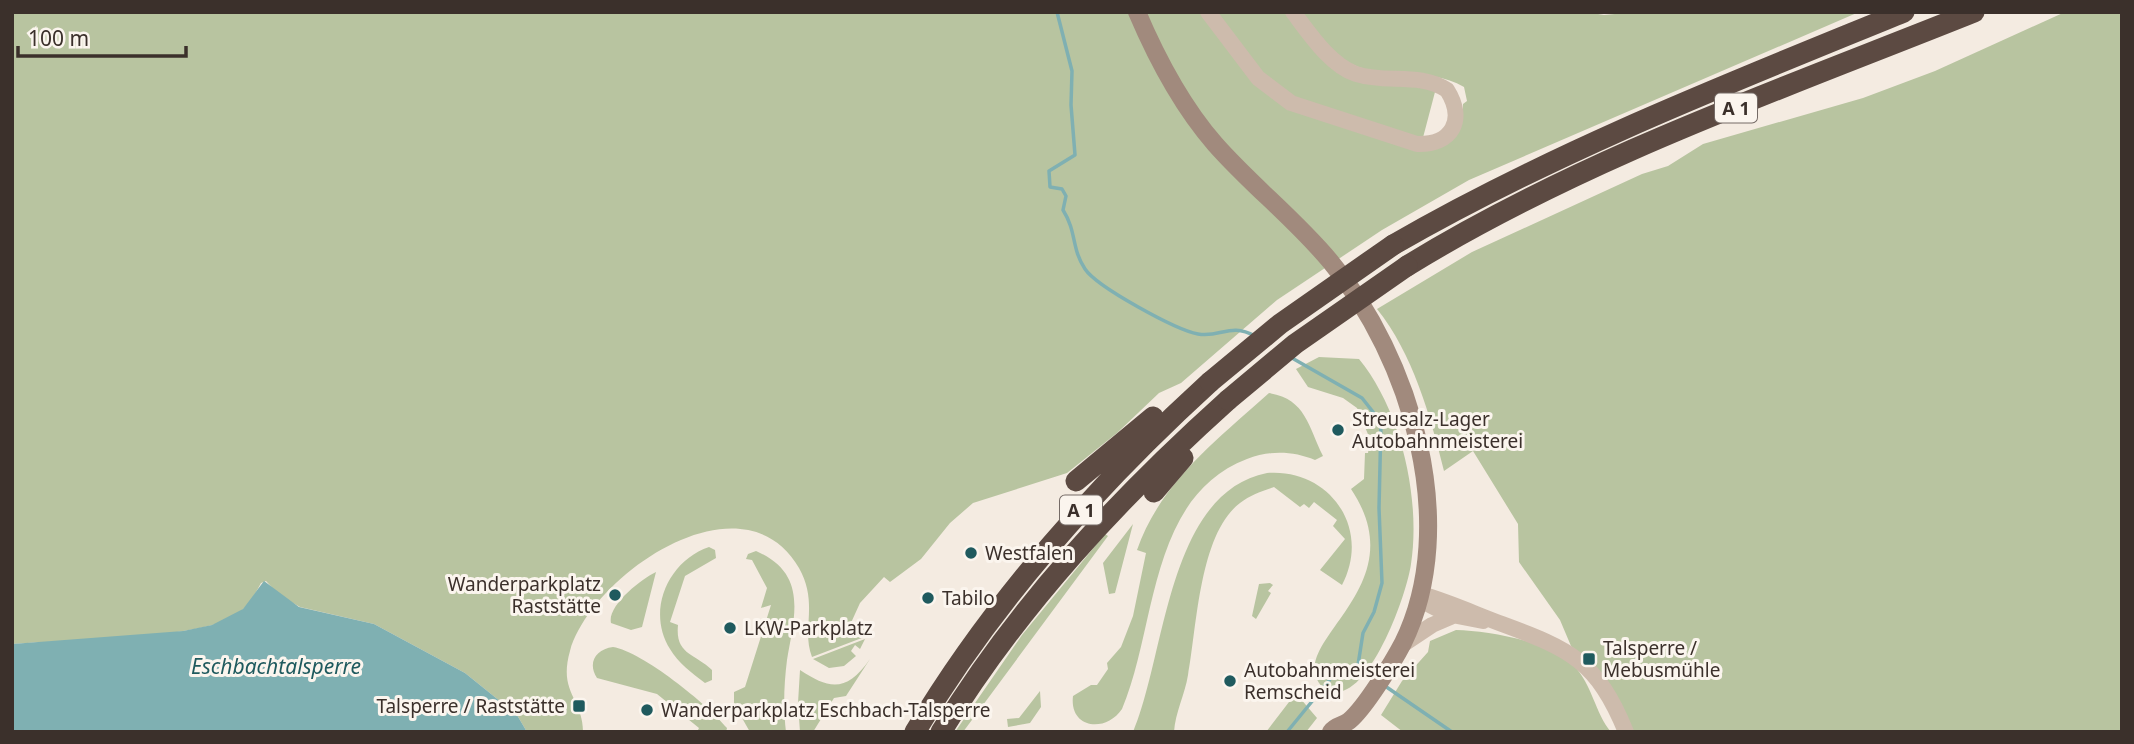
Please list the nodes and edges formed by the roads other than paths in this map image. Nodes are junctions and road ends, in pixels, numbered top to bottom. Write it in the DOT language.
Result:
graph roads {
  1 [pos="1137,12"];
  2 [pos="1208,12"];
  3 [pos="1293,12"];
  4 [pos="1904,12"];
  5 [pos="1974,12"];
  6 [pos="1210,382"];
  7 [pos="1228,400"];
  8 [pos="1076,481"];
  9 [pos="1154,492"];
  10 [pos="1421,597"];
  11 [pos="1453,616"];
  12 [pos="1499,623"];
  13 [pos="1402,645"];
  14 [pos="1348,727"];
  15 [pos="915,732"];
  16 [pos="942,732"];
  17 [pos="1331,732"];
  18 [pos="1626,732"];
  1 -- 10 [label="main road"];
  2 -- 3 [label="street"];
  4 -- 6 [label="highway, A 1, bridge"];
  5 -- 7 [label="highway, A 1, bridge"];
  6 -- 8 [label="highway"];
  6 -- 15 [label="highway, A 1"];
  7 -- 9 [label="highway"];
  7 -- 16 [label="highway, A 1"];
  10 -- 11 [label="street"];
  10 -- 12 [label="street"];
  10 -- 13 [label="main road"];
  11 -- 12 [label="street"];
  11 -- 13 [label="street"];
  12 -- 18 [label="street"];
  13 -- 14 [label="main road"];
  14 -- 17 [label="main road"];
}
